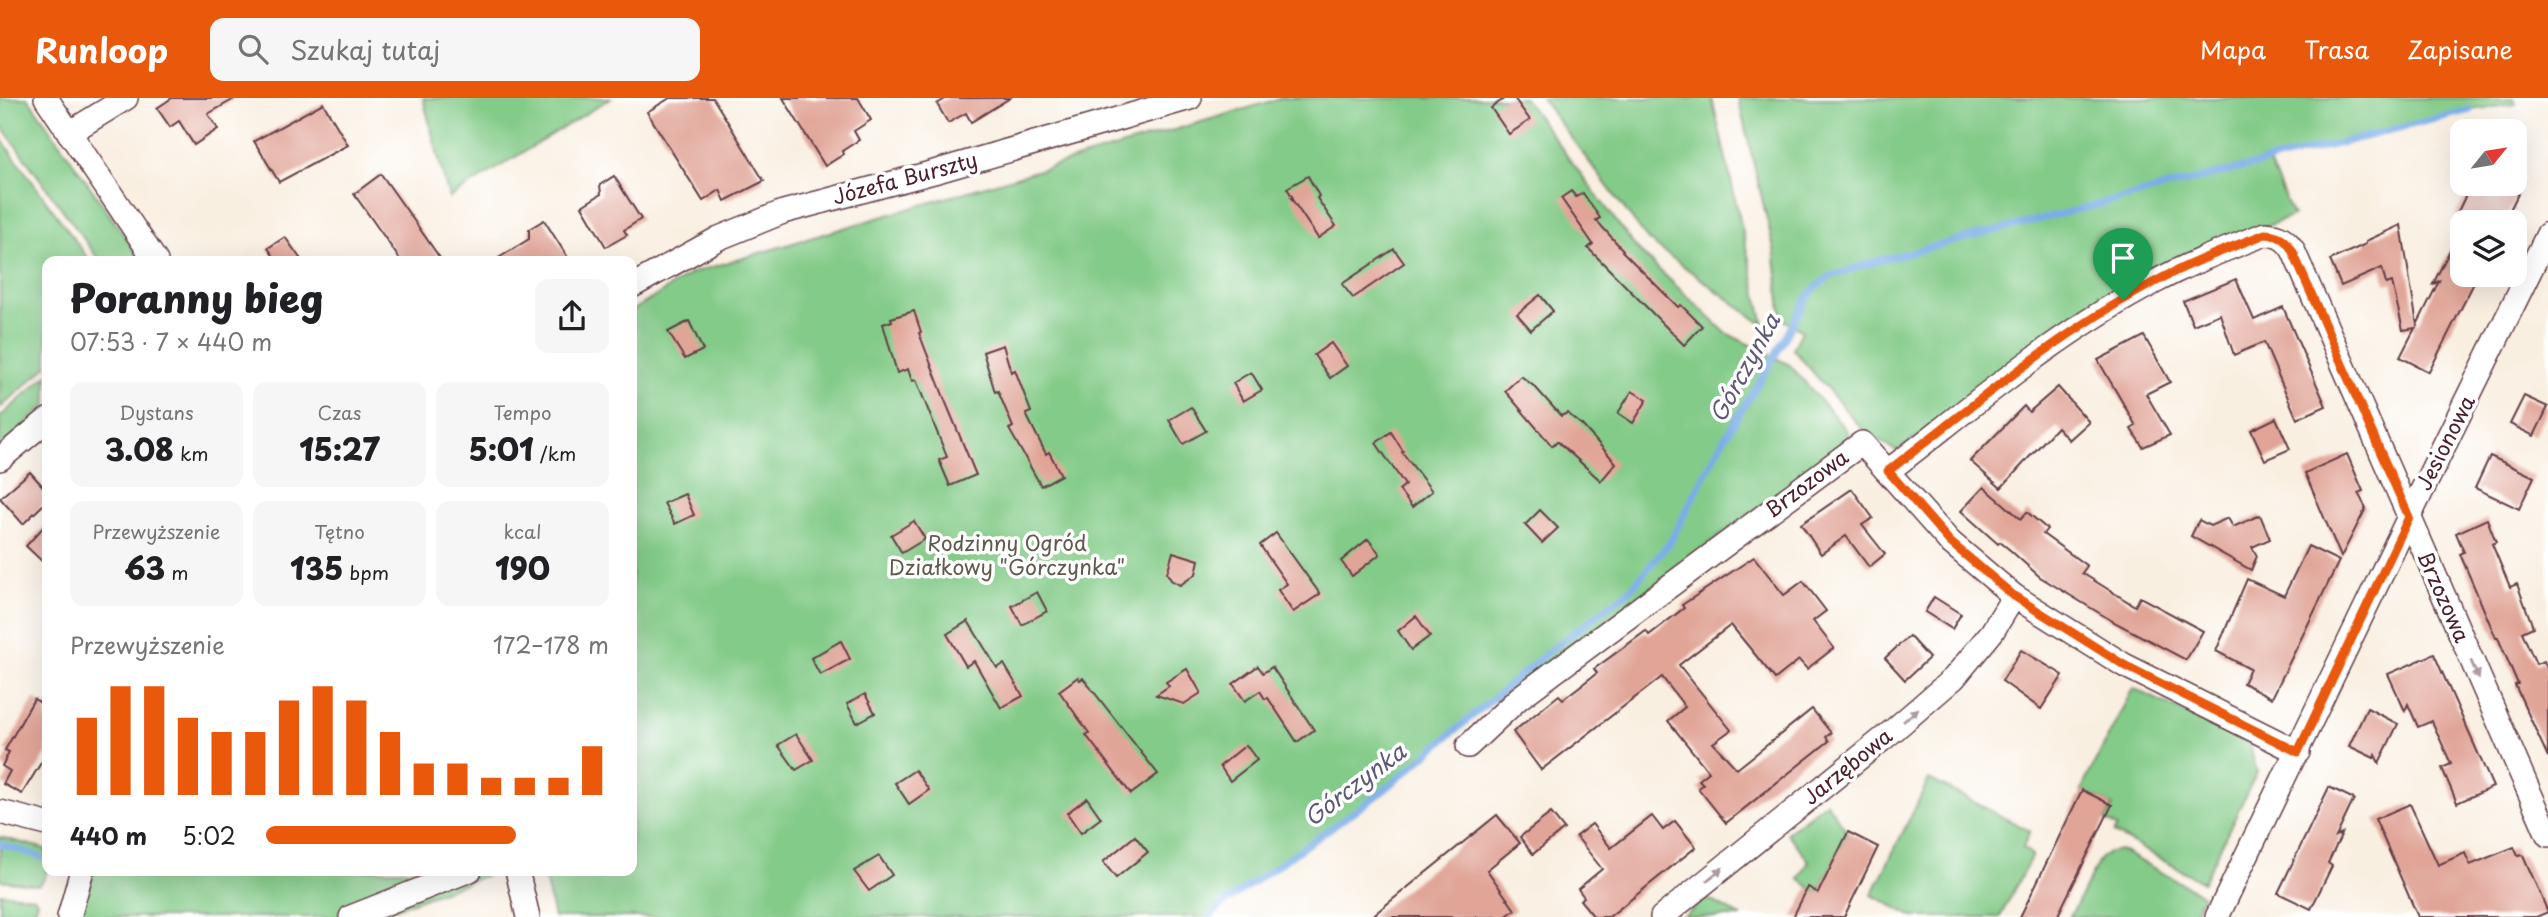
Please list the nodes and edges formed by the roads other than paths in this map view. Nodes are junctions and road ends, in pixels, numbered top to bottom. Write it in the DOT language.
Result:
graph roads {
  1 [pos="46,98"];
  2 [pos="125,98"];
  3 [pos="1190,98"];
  4 [pos="1131,106"];
  5 [pos="69,133"];
  6 [pos="2548,234"];
  7 [pos="153,256"];
  8 [pos="637,283"];
  9 [pos="42,424"];
  10 [pos="0,459"];
  11 [pos="1888,471"];
  12 [pos="2409,517"];
  13 [pos="2014,596"];
  14 [pos="1468,746"];
  15 [pos="2298,752"];
  16 [pos="0,812"];
  17 [pos="42,823"];
  18 [pos="2548,835"];
  19 [pos="80,876"];
  20 [pos="455,876"];
  21 [pos="518,876"];
  22 [pos="69,917"];
  23 [pos="351,917"];
  24 [pos="528,917"];
  25 [pos="1662,917"];
  26 [pos="2217,917"];
  1 -- 5 [label="street"];
  2 -- 5 [label="street"];
  3 -- 4 [label="street, Józefa Burszty"];
  4 -- 8 [label="street, Józefa Burszty"];
  5 -- 7 [label="street"];
  6 -- 12 [label="street, Jesionowa"];
  9 -- 10 [label="street"];
  11 -- 12 [label="street, Brzozowa"];
  11 -- 13 [label="street"];
  11 -- 14 [label="street, Brzozowa"];
  12 -- 15 [label="street, Jesionowa"];
  12 -- 18 [label="street, Brzozowa, one-way"];
  13 -- 15 [label="street"];
  25 -- 13 [label="street, Jarzębowa, one-way"];
  15 -- 26 [label="street, Jesionowa"];
  16 -- 17 [label="street"];
  19 -- 22 [label="street"];
  20 -- 23 [label="street"];
  21 -- 24 [label="street"];
}
